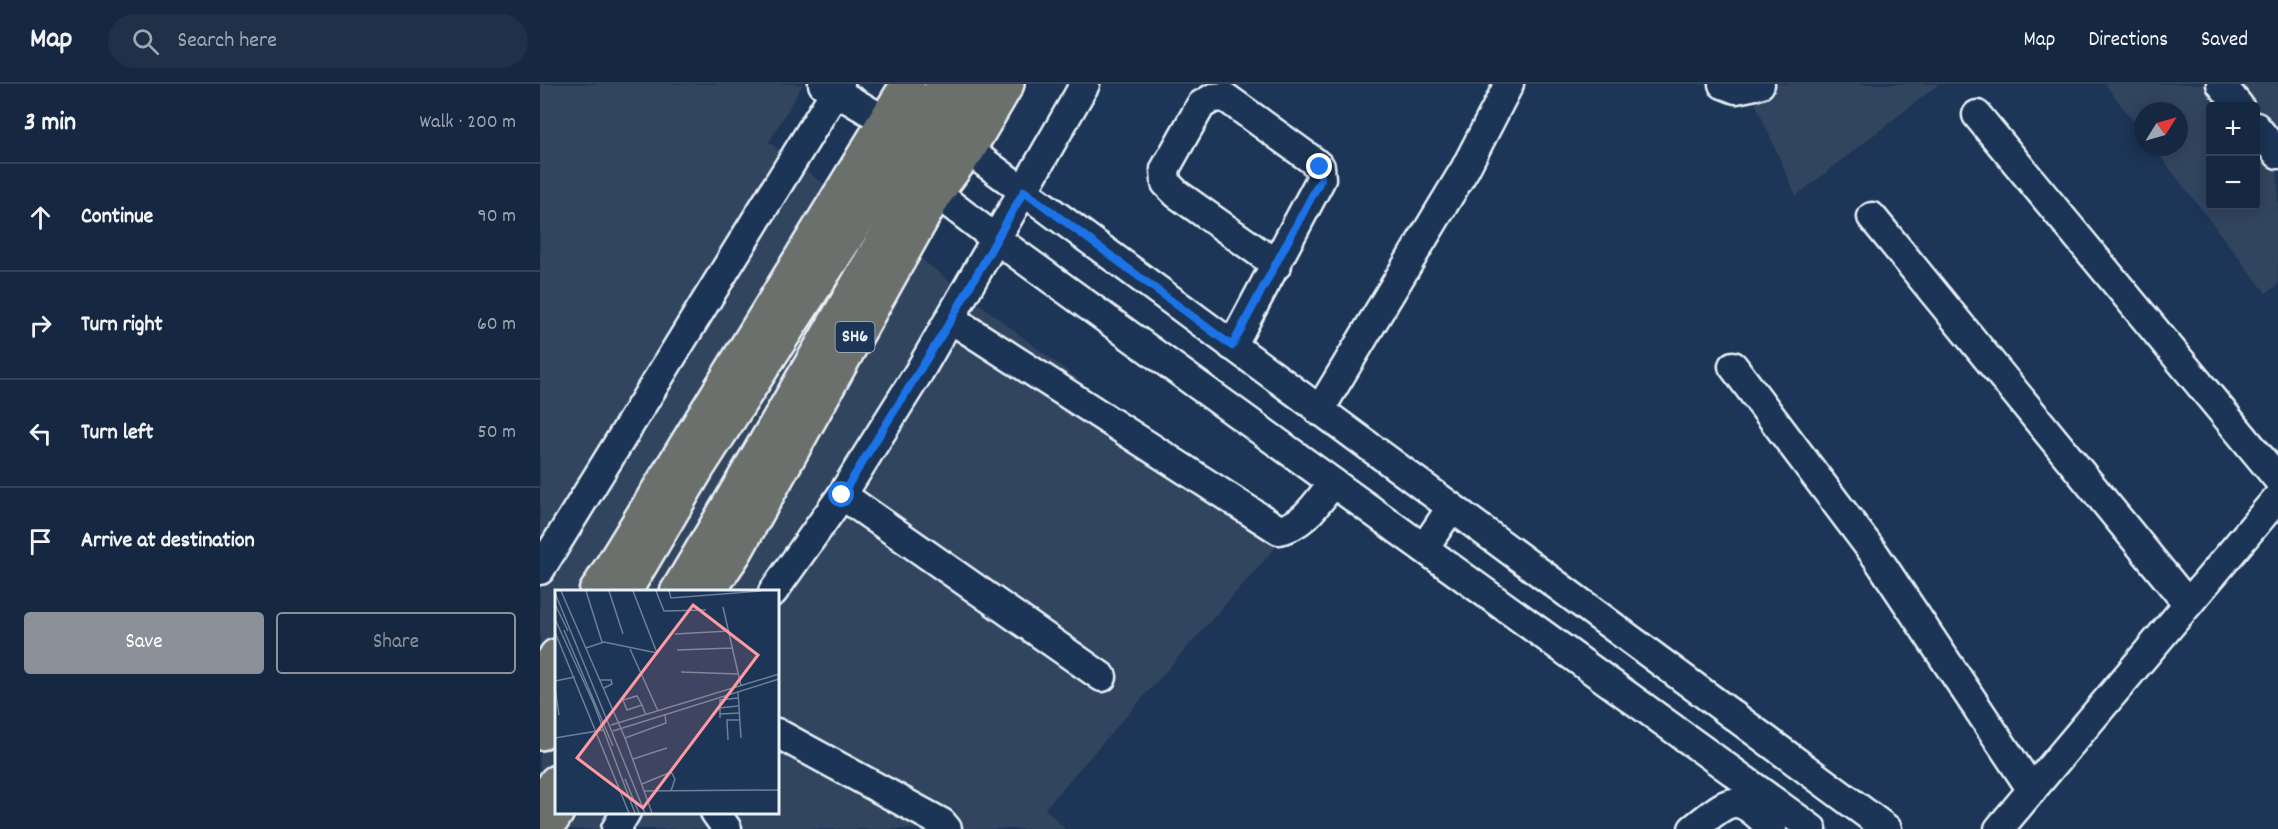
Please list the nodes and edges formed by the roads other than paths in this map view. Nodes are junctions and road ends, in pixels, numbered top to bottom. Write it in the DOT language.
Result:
graph roads {
  1 [pos="908,84"];
  2 [pos="945,84"];
  3 [pos="976,84"];
  4 [pos="1008,84"];
  5 [pos="1085,84"];
  6 [pos="1509,84"];
  7 [pos="1723,84"];
  8 [pos="1760,84"];
  9 [pos="2221,84"];
  10 [pos="833,86"];
  11 [pos="2236,102"];
  12 [pos="1977,115"];
  13 [pos="884,120"];
  14 [pos="2260,132"];
  15 [pos="968,150"];
  16 [pos="2278,154"];
  17 [pos="1024,191"];
  18 [pos="936,193"];
  19 [pos="1872,217"];
  20 [pos="996,239"];
  21 [pos="1277,265"];
  22 [pos="951,320"];
  23 [pos="1232,346"];
  24 [pos="1733,366"];
  25 [pos="1319,411"];
  26 [pos="2278,479"];
  27 [pos="1333,483"];
  28 [pos="842,495"];
  29 [pos="2278,497"];
  30 [pos="1451,508"];
  31 [pos="1424,548"];
  32 [pos="540,570"];
  33 [pos="597,590"];
  34 [pos="625,590"];
  35 [pos="678,590"];
  36 [pos="709,590"];
  37 [pos="774,590"];
  38 [pos="2188,604"];
  39 [pos="555,658"];
  40 [pos="1102,677"];
  41 [pos="540,682"];
  42 [pos="555,708"];
  43 [pos="540,733"];
  44 [pos="778,734"];
  45 [pos="555,784"];
  46 [pos="2032,790"];
  47 [pos="540,807"];
  48 [pos="556,814"];
  49 [pos="625,814"];
  50 [pos="716,814"];
  51 [pos="546,829"];
  52 [pos="616,829"];
  53 [pos="728,829"];
  54 [pos="947,829"];
  55 [pos="1693,829"];
  56 [pos="1772,829"];
  57 [pos="1812,829"];
  58 [pos="1887,829"];
  59 [pos="1999,829"];
  1 -- 13 [label="main road"];
  2 -- 34 [label="main road"];
  3 -- 35 [label="main road"];
  4 -- 15 [label="main road, SH6"];
  5 -- 17 [label="street"];
  6 -- 25 [label="street"];
  7 -- 8 [label="street"];
  9 -- 11 [label="street"];
  10 -- 13 [label="street"];
  10 -- 32 [label="street"];
  12 -- 26 [label="street"];
  13 -- 33 [label="main road"];
  14 -- 16 [label="street"];
  15 -- 17 [label="street"];
  15 -- 18 [label="main road, SH6"];
  17 -- 20 [label="street"];
  17 -- 23 [label="street"];
  18 -- 20 [label="street"];
  18 -- 36 [label="main road, SH6"];
  19 -- 38 [label="street"];
  20 -- 22 [label="street"];
  20 -- 27 [label="street"];
  21 -- 21 [label="street"];
  21 -- 23 [label="street"];
  22 -- 27 [label="street"];
  22 -- 28 [label="street"];
  23 -- 25 [label="street"];
  24 -- 46 [label="street"];
  25 -- 30 [label="street"];
  27 -- 31 [label="street"];
  28 -- 37 [label="street"];
  28 -- 40 [label="street"];
  29 -- 38 [label="street"];
  30 -- 31 [label="street"];
  30 -- 58 [label="street"];
  31 -- 57 [label="street"];
  38 -- 46 [label="street"];
  39 -- 41 [label="main road"];
  42 -- 43 [label="main road"];
  44 -- 54 [label="street"];
  45 -- 47 [label="main road"];
  46 -- 59 [label="street"];
  48 -- 51 [label="main road"];
  49 -- 52 [label="street"];
  50 -- 53 [label="street"];
  55 -- 56 [label="street"];
}
